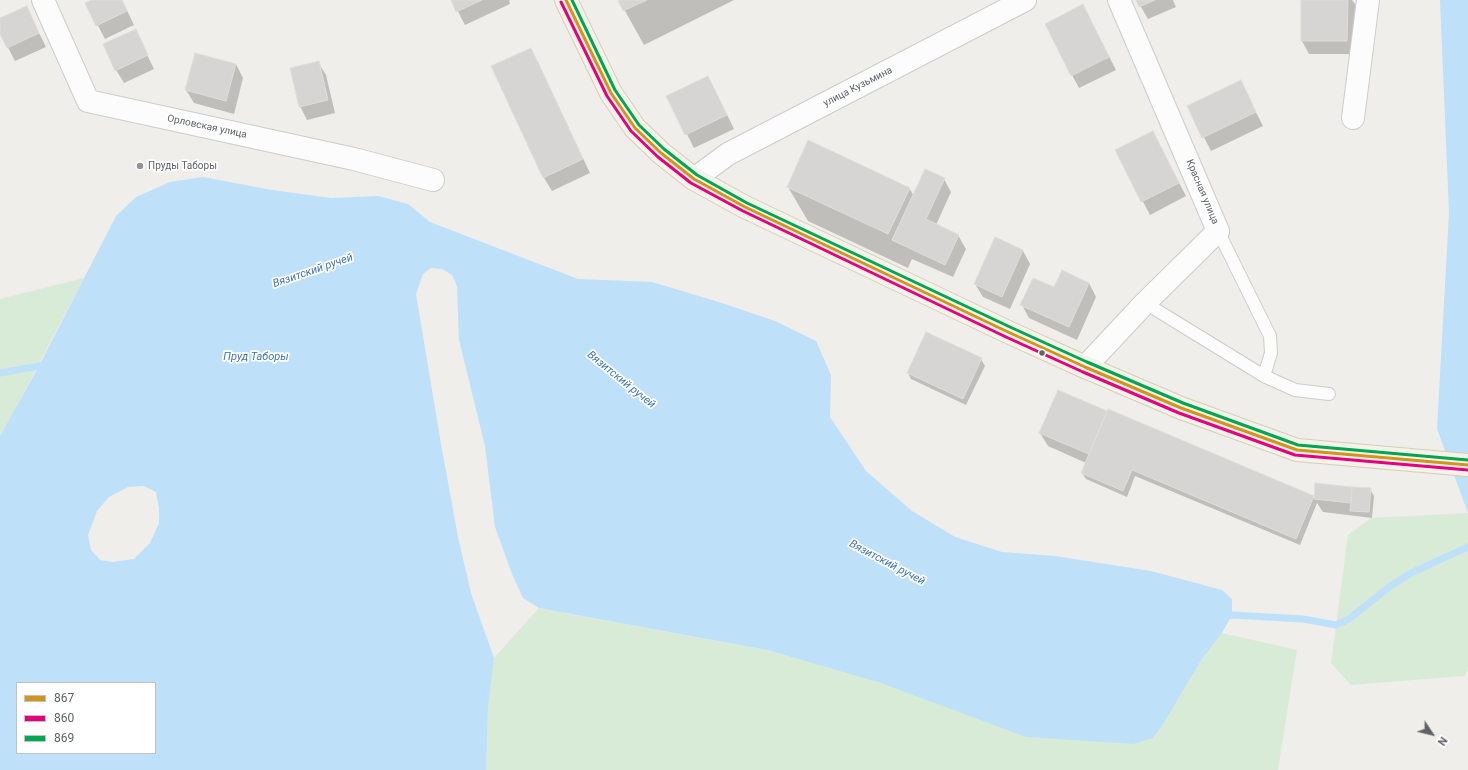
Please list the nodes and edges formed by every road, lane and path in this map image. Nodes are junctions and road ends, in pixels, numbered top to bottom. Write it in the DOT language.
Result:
graph roads {
  1 [pos="44,0"];
  2 [pos="566,0"];
  3 [pos="1025,0"];
  4 [pos="1119,0"];
  5 [pos="1368,0"];
  6 [pos="1353,118"];
  7 [pos="694,179"];
  8 [pos="433,180"];
  9 [pos="1218,231"];
  10 [pos="1145,303"];
  11 [pos="1085,367"];
  12 [pos="1264,376"];
  13 [pos="1329,394"];
  14 [pos="1468,465"];
  1 -- 8 [label="street, Орловская улица"];
  2 -- 7 [label="main road"];
  3 -- 7 [label="street, улица Кузьмина"];
  4 -- 9 [label="street, Красная улица"];
  5 -- 6 [label="street"];
  7 -- 11 [label="main road"];
  9 -- 10 [label="street, Красная улица"];
  9 -- 12 [label="lane"];
  10 -- 11 [label="street, Красная улица"];
  10 -- 12 [label="lane"];
  11 -- 14 [label="main road"];
  12 -- 13 [label="lane"];
}
